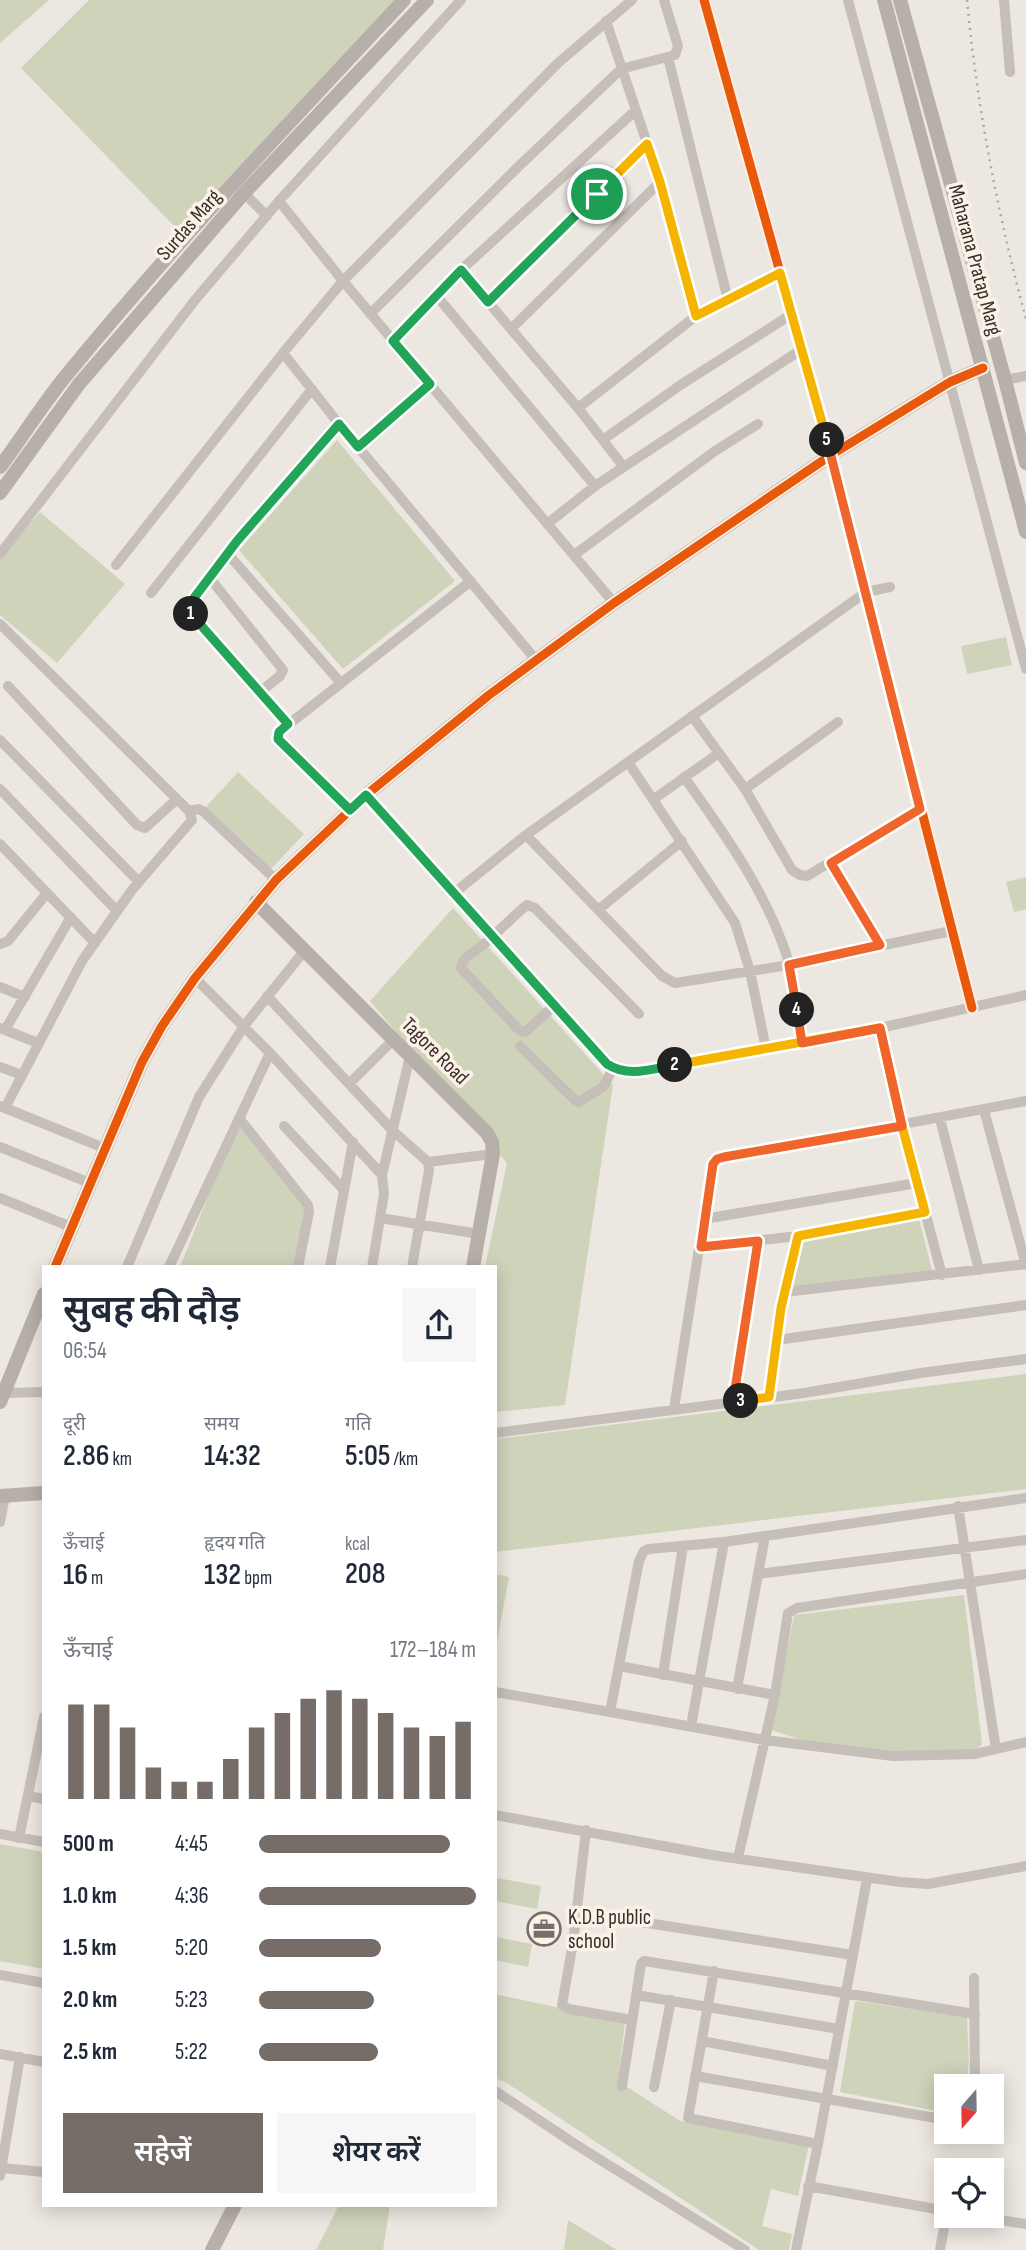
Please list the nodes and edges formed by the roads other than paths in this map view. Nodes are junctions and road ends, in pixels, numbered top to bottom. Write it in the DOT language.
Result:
graph roads {
  1 [pos="404,0"];
  2 [pos="427,0"];
  3 [pos="461,0"];
  4 [pos="632,0"];
  5 [pos="664,0"];
  6 [pos="704,0"];
  7 [pos="848,0"];
  8 [pos="884,0"];
  9 [pos="900,0"];
  10 [pos="1004,0"];
  11 [pos="606,21"];
  12 [pos="668,57"];
  13 [pos="621,69"];
  14 [pos="1010,72"];
  15 [pos="635,111"];
  16 [pos="647,144"];
  17 [pos="660,182"];
  18 [pos="244,193"];
  19 [pos="279,201"];
  20 [pos="267,216"];
  21 [pos="966,239"];
  22 [pos="949,245"];
  23 [pos="182,253"];
  24 [pos="461,270"];
  25 [pos="780,273"];
  26 [pos="343,281"];
  27 [pos="436,295"];
  28 [pos="728,300"];
  29 [pos="488,302"];
  30 [pos="370,314"];
  31 [pos="792,314"];
  32 [pos="696,316"];
  33 [pos="511,329"];
  34 [pos="393,341"];
  35 [pos="803,349"];
  36 [pos="283,353"];
  37 [pos="983,368"];
  38 [pos="1026,376"];
  39 [pos="1005,380"];
  40 [pos="950,382"];
  41 [pos="430,384"];
  42 [pos="312,390"];
  43 [pos="578,408"];
  44 [pos="339,424"];
  45 [pos="758,424"];
  46 [pos="604,439"];
  47 [pos="358,447"];
  48 [pos="831,455"];
  49 [pos="1026,463"];
  50 [pos="623,466"];
  51 [pos="0,467"];
  52 [pos="595,486"];
  53 [pos="0,493"];
  54 [pos="1024,513"];
  55 [pos="547,524"];
  56 [pos="1026,532"];
  57 [pos="227,553"];
  58 [pos="0,554"];
  59 [pos="574,555"];
  60 [pos="116,565"];
  61 [pos="209,578"];
  62 [pos="471,581"];
  63 [pos="890,587"];
  64 [pos="866,592"];
  65 [pos="151,593"];
  66 [pos="614,603"];
  67 [pos="0,624"];
  68 [pos="536,660"];
  69 [pos="1026,669"];
  70 [pos="340,682"];
  71 [pos="8,686"];
  72 [pos="260,692"];
  73 [pos="692,716"];
  74 [pos="838,722"];
  75 [pos="288,724"];
  76 [pos="3,743"];
  77 [pos="719,753"];
  78 [pos="0,758"];
  79 [pos="628,762"];
  80 [pos="684,777"];
  81 [pos="0,789"];
  82 [pos="745,789"];
  83 [pos="366,795"];
  84 [pos="177,799"];
  85 [pos="653,799"];
  86 [pos="920,809"];
  87 [pos="350,810"];
  88 [pos="189,811"];
  89 [pos="526,835"];
  90 [pos="682,841"];
  91 [pos="0,844"];
  92 [pos="831,863"];
  93 [pos="276,880"];
  94 [pos="139,882"];
  95 [pos="47,893"];
  96 [pos="453,894"];
  97 [pos="256,902"];
  98 [pos="598,910"];
  99 [pos="117,911"];
  100 [pos="71,917"];
  101 [pos="951,931"];
  102 [pos="494,937"];
  103 [pos="95,943"];
  104 [pos="0,944"];
  105 [pos="880,945"];
  106 [pos="305,950"];
  107 [pos="789,965"];
  108 [pos="750,971"];
  109 [pos="195,978"];
  110 [pos="0,987"];
  111 [pos="1026,995"];
  112 [pos="267,996"];
  113 [pos="24,997"];
  114 [pos="555,1005"];
  115 [pos="972,1008"];
  116 [pos="639,1014"];
  117 [pos="244,1026"];
  118 [pos="880,1028"];
  119 [pos="3,1029"];
  120 [pos="393,1040"];
  121 [pos="38,1043"];
  122 [pos="802,1043"];
  123 [pos="520,1046"];
  124 [pos="766,1049"];
  125 [pos="270,1053"];
  126 [pos="410,1056"];
  127 [pos="0,1067"];
  128 [pos="613,1068"];
  129 [pos="22,1075"];
  130 [pos="349,1084"];
  131 [pos="1026,1101"];
  132 [pos="2,1107"];
  133 [pos="984,1110"];
  134 [pos="239,1118"];
  135 [pos="940,1119"];
  136 [pos="284,1126"];
  137 [pos="902,1126"];
  138 [pos="393,1131"];
  139 [pos="353,1142"];
  140 [pos="0,1147"];
  141 [pos="104,1149"];
  142 [pos="493,1154"];
  143 [pos="428,1162"];
  144 [pos="382,1175"];
  145 [pos="90,1183"];
  146 [pos="917,1183"];
  147 [pos="344,1190"];
  148 [pos="0,1199"];
  149 [pos="925,1212"];
  150 [pos="380,1218"];
  151 [pos="704,1219"];
  152 [pos="419,1224"];
  153 [pos="71,1227"];
  154 [pos="479,1234"];
  155 [pos="798,1236"];
  156 [pos="758,1241"];
  157 [pos="701,1247"];
  158 [pos="1026,1264"];
  159 [pos="56,1265"];
  160 [pos="128,1265"];
  161 [pos="170,1265"];
  162 [pos="298,1265"];
  163 [pos="330,1265"];
  164 [pos="372,1265"];
  165 [pos="412,1265"];
  166 [pos="473,1265"];
  167 [pos="979,1270"];
  168 [pos="942,1275"];
  169 [pos="785,1292"];
  170 [pos="42,1299"];
  171 [pos="1026,1305"];
  172 [pos="777,1340"];
  173 [pos="1026,1359"];
  174 [pos="42,1392"];
  175 [pos="769,1397"];
  176 [pos="2,1398"];
  177 [pos="733,1402"];
  178 [pos="674,1409"];
  179 [pos="497,1433"];
  180 [pos="42,1493"];
  181 [pos="2,1496"];
  182 [pos="1026,1498"];
  183 [pos="958,1506"];
  184 [pos="0,1522"];
  185 [pos="765,1536"];
  186 [pos="1026,1539"];
  187 [pos="724,1542"];
  188 [pos="683,1546"];
  189 [pos="965,1548"];
  190 [pos="758,1574"];
  191 [pos="1026,1574"];
  192 [pos="970,1583"];
  193 [pos="619,1666"];
  194 [pos="663,1675"];
  195 [pos="699,1682"];
  196 [pos="737,1689"];
  197 [pos="497,1692"];
  198 [pos="775,1695"];
  199 [pos="610,1713"];
  200 [pos="691,1726"];
  201 [pos="42,1737"];
  202 [pos="765,1740"];
  203 [pos="1026,1742"];
  204 [pos="996,1749"];
  205 [pos="40,1757"];
  206 [pos="28,1796"];
  207 [pos="42,1799"];
  208 [pos="497,1815"];
  209 [pos="586,1830"];
  210 [pos="0,1834"];
  211 [pos="19,1838"];
  212 [pos="42,1842"];
  213 [pos="738,1858"];
  214 [pos="1026,1866"];
  215 [pos="867,1879"];
  216 [pos="576,1912"];
  217 [pos="853,1955"];
  218 [pos="715,1971"];
  219 [pos="0,1975"];
  220 [pos="974,1978"];
  221 [pos="42,1983"];
  222 [pos="846,1992"];
  223 [pos="636,1995"];
  224 [pos="671,2000"];
  225 [pos="708,2006"];
  226 [pos="975,2014"];
  227 [pos="632,2020"];
  228 [pos="839,2029"];
  229 [pos="702,2041"];
  230 [pos="0,2054"];
  231 [pos="20,2057"];
  232 [pos="42,2062"];
  233 [pos="833,2066"];
  234 [pos="975,2074"];
  235 [pos="695,2076"];
  236 [pos="621,2086"];
  237 [pos="654,2087"];
  238 [pos="497,2092"];
  239 [pos="826,2101"];
  240 [pos="934,2118"];
  241 [pos="818,2144"];
  242 [pos="1,2172"];
  243 [pos="42,2172"];
  244 [pos="808,2186"];
  245 [pos="235,2207"];
  246 [pos="934,2209"];
  247 [pos="1004,2221"];
  248 [pos="1026,2224"];
  249 [pos="944,2228"];
  250 [pos="212,2250"];
  251 [pos="745,2250"];
  252 [pos="796,2250"];
  253 [pos="940,2250"];
  1 -- 23 [label="main road, Surdas Marg"];
  2 -- 18 [label="main road, Surdas Marg"];
  3 -- 19 [label="street"];
  4 -- 11 [label="street"];
  5 -- 12 [label="street"];
  6 -- 25 [label="street"];
  7 -- 40 [label="street"];
  8 -- 22 [label="main road, Maharana Pratap Marg"];
  9 -- 21 [label="main road, Maharana Pratap Marg"];
  10 -- 14 [label="street"];
  11 -- 13 [label="street"];
  11 -- 26 [label="street"];
  12 -- 13 [label="street"];
  12 -- 28 [label="street"];
  13 -- 15 [label="street"];
  13 -- 30 [label="street"];
  15 -- 16 [label="street"];
  15 -- 24 [label="street"];
  16 -- 17 [label="street"];
  16 -- 29 [label="street"];
  17 -- 32 [label="street"];
  17 -- 33 [label="street"];
  18 -- 20 [label="street"];
  18 -- 23 [label="main road, Surdas Marg"];
  19 -- 20 [label="street"];
  19 -- 26 [label="street"];
  20 -- 58 [label="street"];
  21 -- 22 [label="main road"];
  21 -- 39 [label="main road, Maharana Pratap Marg"];
  22 -- 37 [label="main road, Maharana Pratap Marg"];
  23 -- 51 [label="main road, Surdas Marg"];
  23 -- 53 [label="main road, Surdas Marg"];
  24 -- 27 [label="street"];
  24 -- 29 [label="street"];
  25 -- 28 [label="street"];
  25 -- 31 [label="street"];
  26 -- 30 [label="street"];
  26 -- 36 [label="street"];
  27 -- 34 [label="street"];
  27 -- 52 [label="street"];
  28 -- 32 [label="street"];
  29 -- 33 [label="street"];
  30 -- 34 [label="street"];
  31 -- 35 [label="street"];
  31 -- 46 [label="street"];
  32 -- 43 [label="street"];
  33 -- 43 [label="street"];
  34 -- 41 [label="street"];
  35 -- 48 [label="street"];
  35 -- 50 [label="street"];
  36 -- 42 [label="street"];
  36 -- 60 [label="street"];
  37 -- 40 [label="main road"];
  37 -- 54 [label="main road, Maharana Pratap Marg"];
  38 -- 39 [label="street"];
  39 -- 49 [label="main road, Maharana Pratap Marg"];
  40 -- 48 [label="main road"];
  40 -- 69 [label="street"];
  41 -- 47 [label="street"];
  41 -- 55 [label="street"];
  42 -- 44 [label="street"];
  42 -- 65 [label="street"];
  43 -- 46 [label="street"];
  44 -- 47 [label="street"];
  44 -- 57 [label="street"];
  45 -- 59 [label="street"];
  46 -- 50 [label="street"];
  47 -- 62 [label="street"];
  48 -- 64 [label="street"];
  48 -- 66 [label="main road"];
  50 -- 52 [label="street"];
  52 -- 55 [label="street"];
  54 -- 56 [label="main road, Maharana Pratap Marg"];
  55 -- 59 [label="street"];
  57 -- 61 [label="street"];
  57 -- 70 [label="street"];
  59 -- 66 [label="street"];
  61 -- 72 [label="street"];
  61 -- 72 [label="street"];
  62 -- 68 [label="street"];
  62 -- 70 [label="street"];
  63 -- 64 [label="street"];
  64 -- 73 [label="street"];
  64 -- 86 [label="street"];
  66 -- 68 [label="main road"];
  67 -- 84 [label="street"];
  68 -- 83 [label="main road"];
  70 -- 75 [label="street"];
  71 -- 84 [label="street"];
  72 -- 75 [label="street"];
  73 -- 77 [label="street"];
  73 -- 79 [label="street"];
  74 -- 82 [label="street"];
  75 -- 87 [label="street"];
  76 -- 78 [label="street"];
  76 -- 94 [label="street"];
  77 -- 80 [label="street"];
  77 -- 82 [label="street"];
  79 -- 85 [label="street"];
  79 -- 89 [label="street"];
  80 -- 85 [label="street"];
  80 -- 107 [label="street"];
  81 -- 99 [label="street"];
  82 -- 92 [label="street"];
  83 -- 87 [label="main road"];
  83 -- 96 [label="street"];
  84 -- 88 [label="street"];
  85 -- 90 [label="street"];
  86 -- 92 [label="street"];
  86 -- 101 [label="street"];
  87 -- 93 [label="main road"];
  88 -- 93 [label="street"];
  88 -- 94 [label="street"];
  89 -- 96 [label="street"];
  89 -- 98 [label="street"];
  90 -- 98 [label="street"];
  90 -- 108 [label="street"];
  91 -- 95 [label="street"];
  92 -- 105 [label="street"];
  93 -- 97 [label="main road"];
  94 -- 99 [label="street"];
  95 -- 100 [label="street"];
  95 -- 104 [label="street"];
  96 -- 102 [label="street"];
  97 -- 106 [label="main road, Tagore Road"];
  97 -- 109 [label="main road"];
  98 -- 108 [label="street"];
  99 -- 103 [label="street"];
  100 -- 103 [label="street"];
  100 -- 113 [label="street"];
  101 -- 105 [label="street"];
  101 -- 115 [label="street"];
  102 -- 114 [label="street"];
  102 -- 114 [label="street"];
  102 -- 116 [label="street"];
  103 -- 121 [label="street"];
  105 -- 107 [label="street"];
  106 -- 112 [label="street"];
  106 -- 120 [label="main road, Tagore Road"];
  107 -- 108 [label="street"];
  107 -- 122 [label="street"];
  108 -- 124 [label="street"];
  109 -- 117 [label="street"];
  109 -- 141 [label="main road"];
  110 -- 113 [label="street"];
  111 -- 115 [label="street"];
  112 -- 117 [label="street"];
  112 -- 130 [label="street"];
  113 -- 119 [label="street"];
  114 -- 128 [label="street"];
  115 -- 118 [label="street"];
  117 -- 125 [label="street"];
  117 -- 160 [label="street"];
  118 -- 122 [label="street"];
  118 -- 137 [label="street"];
  119 -- 121 [label="street"];
  120 -- 126 [label="main road, Tagore Road"];
  120 -- 130 [label="street"];
  121 -- 129 [label="street"];
  122 -- 124 [label="street"];
  123 -- 128 [label="street"];
  124 -- 128 [label="street"];
  125 -- 134 [label="street"];
  125 -- 139 [label="street"];
  126 -- 138 [label="street"];
  126 -- 142 [label="main road, Tagore Road"];
  127 -- 129 [label="street"];
  129 -- 132 [label="street"];
  130 -- 138 [label="street"];
  131 -- 133 [label="street"];
  132 -- 141 [label="street"];
  133 -- 135 [label="street"];
  133 -- 158 [label="street"];
  134 -- 161 [label="street"];
  134 -- 162 [label="street"];
  135 -- 137 [label="street"];
  135 -- 167 [label="street"];
  136 -- 147 [label="street"];
  137 -- 146 [label="street"];
  137 -- 151 [label="street"];
  138 -- 143 [label="street"];
  138 -- 144 [label="street"];
  139 -- 144 [label="street"];
  139 -- 147 [label="street"];
  140 -- 145 [label="street"];
  141 -- 145 [label="main road"];
  142 -- 143 [label="street"];
  142 -- 154 [label="main road"];
  143 -- 152 [label="street"];
  144 -- 150 [label="street"];
  145 -- 153 [label="main road"];
  146 -- 149 [label="street"];
  146 -- 151 [label="street"];
  147 -- 163 [label="street"];
  148 -- 153 [label="street"];
  149 -- 155 [label="street"];
  149 -- 168 [label="street"];
  150 -- 152 [label="street"];
  150 -- 164 [label="street"];
  151 -- 157 [label="street"];
  152 -- 154 [label="street"];
  152 -- 165 [label="street"];
  153 -- 159 [label="main road"];
  154 -- 166 [label="main road"];
  155 -- 156 [label="street"];
  155 -- 169 [label="street"];
  156 -- 157 [label="street"];
  156 -- 177 [label="street"];
  157 -- 178 [label="street"];
  158 -- 167 [label="street"];
  167 -- 168 [label="street"];
  168 -- 169 [label="street"];
  169 -- 172 [label="street"];
  170 -- 176 [label="main road"];
  171 -- 172 [label="street"];
  172 -- 175 [label="street"];
  173 -- 175 [label="street"];
  174 -- 176 [label="street"];
  175 -- 177 [label="street"];
  177 -- 178 [label="street"];
  178 -- 179 [label="street"];
  180 -- 181 [label="main road"];
  181 -- 184 [label="street"];
  182 -- 183 [label="street"];
  183 -- 185 [label="street"];
  183 -- 189 [label="street"];
  185 -- 187 [label="street"];
  185 -- 190 [label="street"];
  186 -- 189 [label="street"];
  187 -- 188 [label="street"];
  187 -- 195 [label="street"];
  188 -- 193 [label="street"];
  188 -- 194 [label="street"];
  189 -- 190 [label="street"];
  189 -- 192 [label="street"];
  190 -- 196 [label="street"];
  191 -- 192 [label="street"];
  192 -- 198 [label="street"];
  192 -- 204 [label="street"];
  193 -- 194 [label="street"];
  193 -- 199 [label="street"];
  194 -- 195 [label="street"];
  195 -- 196 [label="street"];
  195 -- 200 [label="street"];
  196 -- 198 [label="street"];
  197 -- 199 [label="street"];
  198 -- 202 [label="street"];
  199 -- 200 [label="street"];
  200 -- 202 [label="street"];
  201 -- 205 [label="street"];
  202 -- 204 [label="street"];
  202 -- 213 [label="street"];
  203 -- 204 [label="street"];
  205 -- 206 [label="street"];
  206 -- 207 [label="street"];
  206 -- 211 [label="street"];
  208 -- 209 [label="street"];
  209 -- 213 [label="street"];
  209 -- 216 [label="street"];
  210 -- 211 [label="street"];
  211 -- 212 [label="street"];
  213 -- 215 [label="street"];
  214 -- 215 [label="street"];
  215 -- 217 [label="street"];
  216 -- 217 [label="street"];
  216 -- 227 [label="street"];
  217 -- 222 [label="street"];
  218 -- 222 [label="street"];
  218 -- 223 [label="street"];
  218 -- 225 [label="street"];
  219 -- 221 [label="street"];
  220 -- 226 [label="street"];
  222 -- 226 [label="street"];
  222 -- 228 [label="street"];
  223 -- 224 [label="street"];
  223 -- 227 [label="street"];
  224 -- 225 [label="street"];
  224 -- 237 [label="street"];
  225 -- 228 [label="street"];
  225 -- 229 [label="street"];
  226 -- 234 [label="street"];
  227 -- 236 [label="street"];
  228 -- 233 [label="street"];
  229 -- 233 [label="street"];
  229 -- 235 [label="street"];
  230 -- 231 [label="street"];
  231 -- 232 [label="street"];
  231 -- 242 [label="street"];
  233 -- 239 [label="street"];
  235 -- 239 [label="street"];
  235 -- 241 [label="street"];
  238 -- 251 [label="street"];
  239 -- 240 [label="street"];
  239 -- 241 [label="street"];
  241 -- 244 [label="street"];
  242 -- 243 [label="street"];
  244 -- 246 [label="street"];
  244 -- 252 [label="street"];
  245 -- 250 [label="main road"];
  247 -- 248 [label="street"];
  249 -- 253 [label="street"];
}
